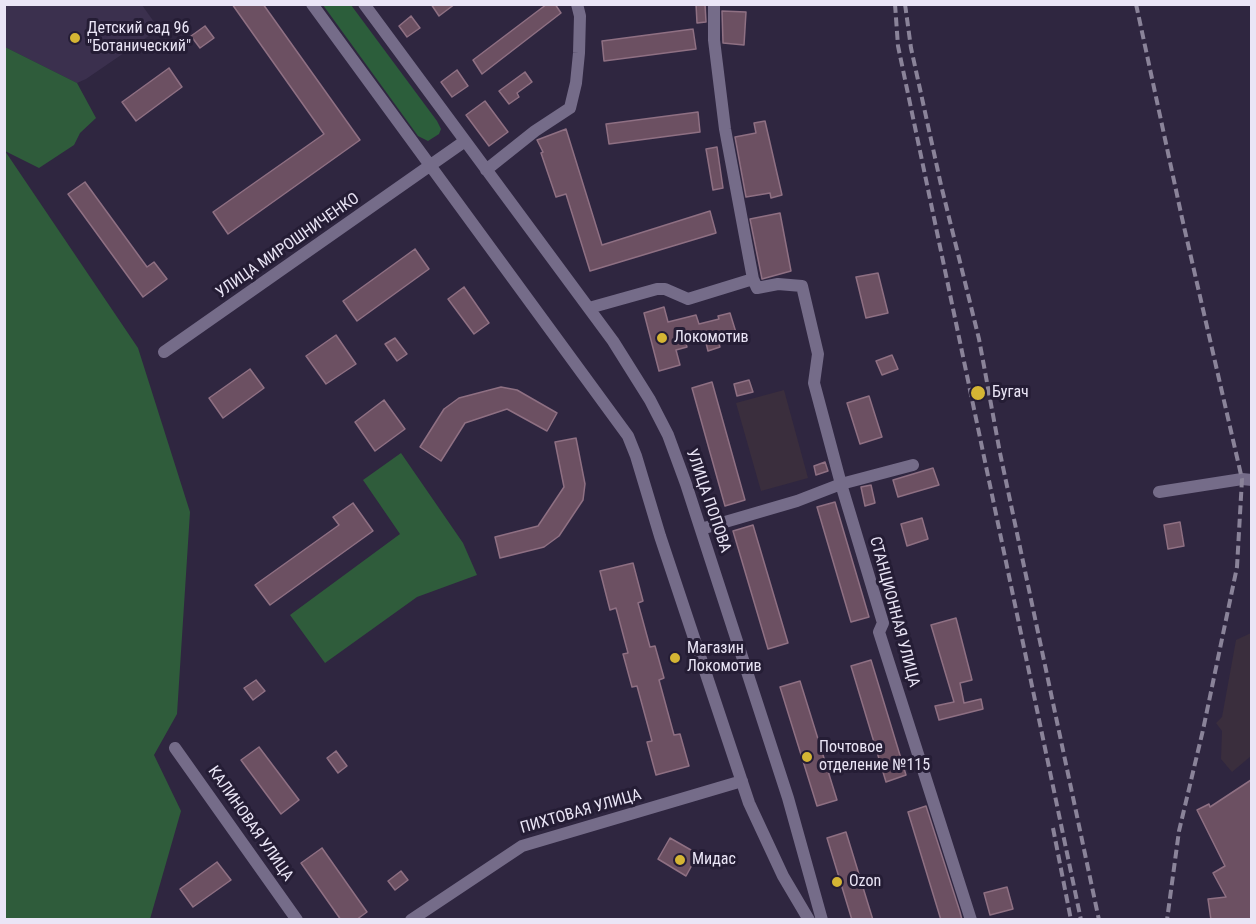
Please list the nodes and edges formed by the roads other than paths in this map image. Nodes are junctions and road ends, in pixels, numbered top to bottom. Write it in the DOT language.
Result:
graph roads {
  1 [pos="312,4"];
  2 [pos="364,4"];
  3 [pos="577,4"];
  4 [pos="714,4"];
  5 [pos="465,141"];
  6 [pos="430,166"];
  7 [pos="486,170"];
  8 [pos="753,279"];
  9 [pos="589,308"];
  10 [pos="164,352"];
  11 [pos="913,465"];
  12 [pos="1251,480"];
  13 [pos="841,484"];
  14 [pos="1159,492"];
  15 [pos="701,529"];
  16 [pos="175,748"];
  17 [pos="742,781"];
  18 [pos="297,920"];
  19 [pos="411,920"];
  20 [pos="809,920"];
  21 [pos="822,920"];
  22 [pos="971,920"];
  1 -- 6 [label="street"];
  2 -- 5 [label="street, УЛИЦА ПОПОВА"];
  3 -- 7 [label="street"];
  4 -- 8 [label="street"];
  5 -- 6 [label="street, УЛИЦА МИРОШНИЧЕНКО"];
  5 -- 7 [label="street, УЛИЦА ПОПОВА"];
  6 -- 10 [label="street, УЛИЦА МИРОШНИЧЕНКО"];
  6 -- 17 [label="street"];
  7 -- 9 [label="street, УЛИЦА ПОПОВА"];
  8 -- 9 [label="street"];
  8 -- 13 [label="street, СТАНЦИОННАЯ УЛИЦА"];
  9 -- 15 [label="street, УЛИЦА ПОПОВА"];
  11 -- 13 [label="street"];
  12 -- 14 [label="street"];
  13 -- 15 [label="street"];
  13 -- 22 [label="street, СТАНЦИОННАЯ УЛИЦА"];
  15 -- 21 [label="street, УЛИЦА ПОПОВА"];
  16 -- 18 [label="street, КАЛИНОВАЯ УЛИЦА"];
  17 -- 19 [label="street, ПИХТОВАЯ УЛИЦА"];
  17 -- 20 [label="street"];
}
